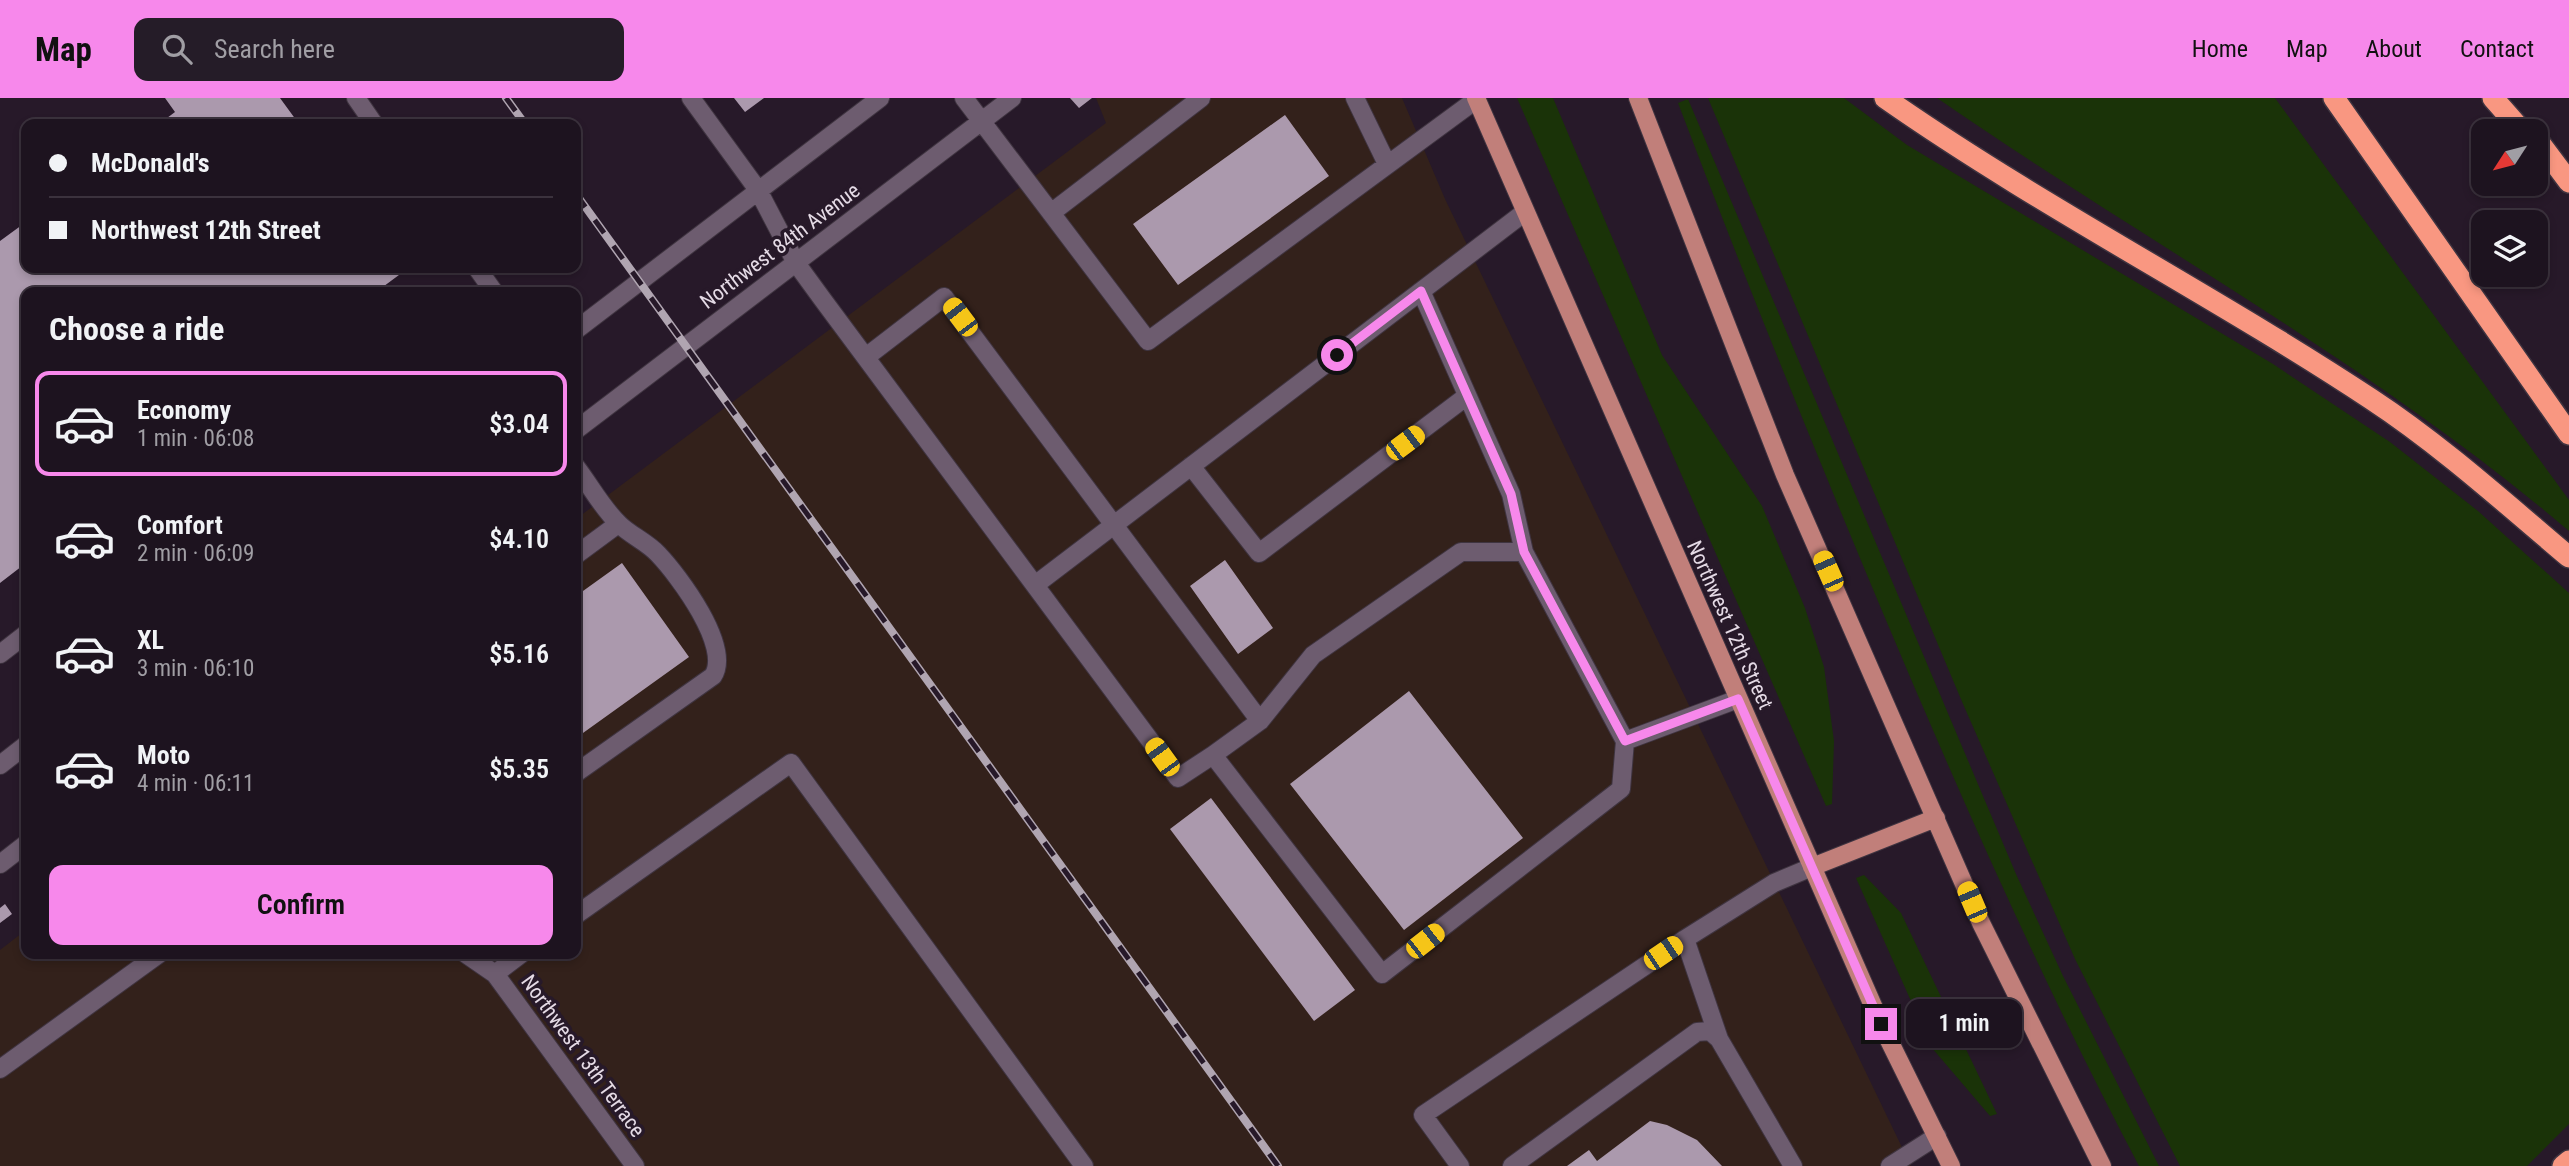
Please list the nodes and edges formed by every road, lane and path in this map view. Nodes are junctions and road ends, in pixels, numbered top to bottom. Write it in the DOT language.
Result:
graph roads {
  1 [pos="356,98"];
  2 [pos="691,98"];
  3 [pos="880,98"];
  4 [pos="964,98"];
  5 [pos="1012,98"];
  6 [pos="1201,98"];
  7 [pos="1354,98"];
  8 [pos="1638,98"];
  9 [pos="1885,98"];
  10 [pos="2334,98"];
  11 [pos="2493,98"];
  12 [pos="2505,98"];
  13 [pos="1477,99"];
  14 [pos="371,119"];
  15 [pos="2511,119"];
  16 [pos="2522,119"];
  17 [pos="982,121"];
  18 [pos="2548,154"];
  19 [pos="2548,159"];
  20 [pos="1387,164"];
  21 [pos="2569,183"];
  22 [pos="758,190"];
  23 [pos="1525,212"];
  24 [pos="1051,213"];
  25 [pos="796,263"];
  26 [pos="1421,291"];
  27 [pos="581,326"];
  28 [pos="866,357"];
  29 [pos="1467,396"];
  30 [pos="581,426"];
  31 [pos="2569,434"];
  32 [pos="1191,466"];
  33 [pos="581,474"];
  34 [pos="1116,523"];
  35 [pos="618,524"];
  36 [pos="581,551"];
  37 [pos="1524,552"];
  38 [pos="2569,557"];
  39 [pos="1035,585"];
  40 [pos="21,638"];
  41 [pos="0,654"];
  42 [pos="1738,699"];
  43 [pos="1261,721"];
  44 [pos="1625,741"];
  45 [pos="21,749"];
  46 [pos="1213,755"];
  47 [pos="0,765"];
  48 [pos="581,769"];
  49 [pos="1936,818"];
  50 [pos="21,848"];
  51 [pos="0,864"];
  52 [pos="1812,867"];
  53 [pos="581,911"];
  54 [pos="1685,939"];
  55 [pos="152,959"];
  56 [pos="473,959"];
  57 [pos="490,959"];
  58 [pos="514,959"];
  59 [pos="495,974"];
  60 [pos="1719,1039"];
  61 [pos="0,1069"];
  62 [pos="1937,1136"];
  63 [pos="2569,1161"];
  64 [pos="635,1166"];
  65 [pos="1084,1166"];
  66 [pos="1460,1166"];
  67 [pos="1513,1166"];
  68 [pos="1793,1166"];
  69 [pos="1889,1166"];
  70 [pos="1951,1166"];
  71 [pos="2102,1166"];
  72 [pos="2563,1166"];
  1 -- 14 [label="street"];
  2 -- 22 [label="street"];
  3 -- 22 [label="street"];
  4 -- 17 [label="street"];
  5 -- 17 [label="street, Northwest 84th Avenue"];
  6 -- 24 [label="street"];
  7 -- 20 [label="street"];
  8 -- 49 [label="main road"];
  9 -- 38 [label="highway"];
  10 -- 31 [label="highway"];
  11 -- 15 [label="highway"];
  12 -- 16 [label="highway"];
  13 -- 20 [label="street"];
  13 -- 23 [label="main road, Northwest 12th Street"];
  17 -- 24 [label="street"];
  17 -- 25 [label="street, Northwest 84th Avenue"];
  18 -- 21 [label="highway"];
  19 -- 21 [label="highway"];
  20 -- 24 [label="street"];
  22 -- 25 [label="street"];
  22 -- 27 [label="street"];
  23 -- 26 [label="street"];
  23 -- 42 [label="main road, Northwest 12th Street"];
  25 -- 28 [label="street"];
  25 -- 30 [label="street, Northwest 84th Avenue"];
  26 -- 29 [label="street"];
  26 -- 32 [label="street"];
  28 -- 34 [label="street"];
  28 -- 39 [label="street"];
  29 -- 32 [label="street"];
  29 -- 37 [label="street"];
  32 -- 34 [label="street"];
  33 -- 35 [label="street"];
  34 -- 39 [label="street"];
  34 -- 43 [label="street"];
  35 -- 36 [label="street"];
  35 -- 48 [label="street"];
  37 -- 43 [label="street"];
  37 -- 44 [label="street"];
  39 -- 46 [label="street"];
  40 -- 41 [label="street"];
  42 -- 44 [label="street"];
  42 -- 52 [label="main road, Northwest 12th Street"];
  43 -- 46 [label="street"];
  44 -- 46 [label="street"];
  45 -- 47 [label="street"];
  49 -- 52 [label="main road"];
  49 -- 71 [label="main road"];
  50 -- 51 [label="street"];
  52 -- 54 [label="street"];
  52 -- 62 [label="main road, Northwest 12th Street"];
  53 -- 65 [label="street"];
  54 -- 60 [label="street"];
  54 -- 66 [label="street"];
  55 -- 61 [label="street"];
  56 -- 59 [label="street, Northwest 13th Terrace"];
  57 -- 59 [label="street, Northwest 13th Terrace"];
  58 -- 59 [label="street"];
  59 -- 64 [label="street, Northwest 13th Terrace"];
  60 -- 67 [label="street"];
  60 -- 68 [label="street"];
  62 -- 69 [label="street"];
  62 -- 70 [label="main road, Northwest 12th Street"];
  63 -- 72 [label="highway"];
}
